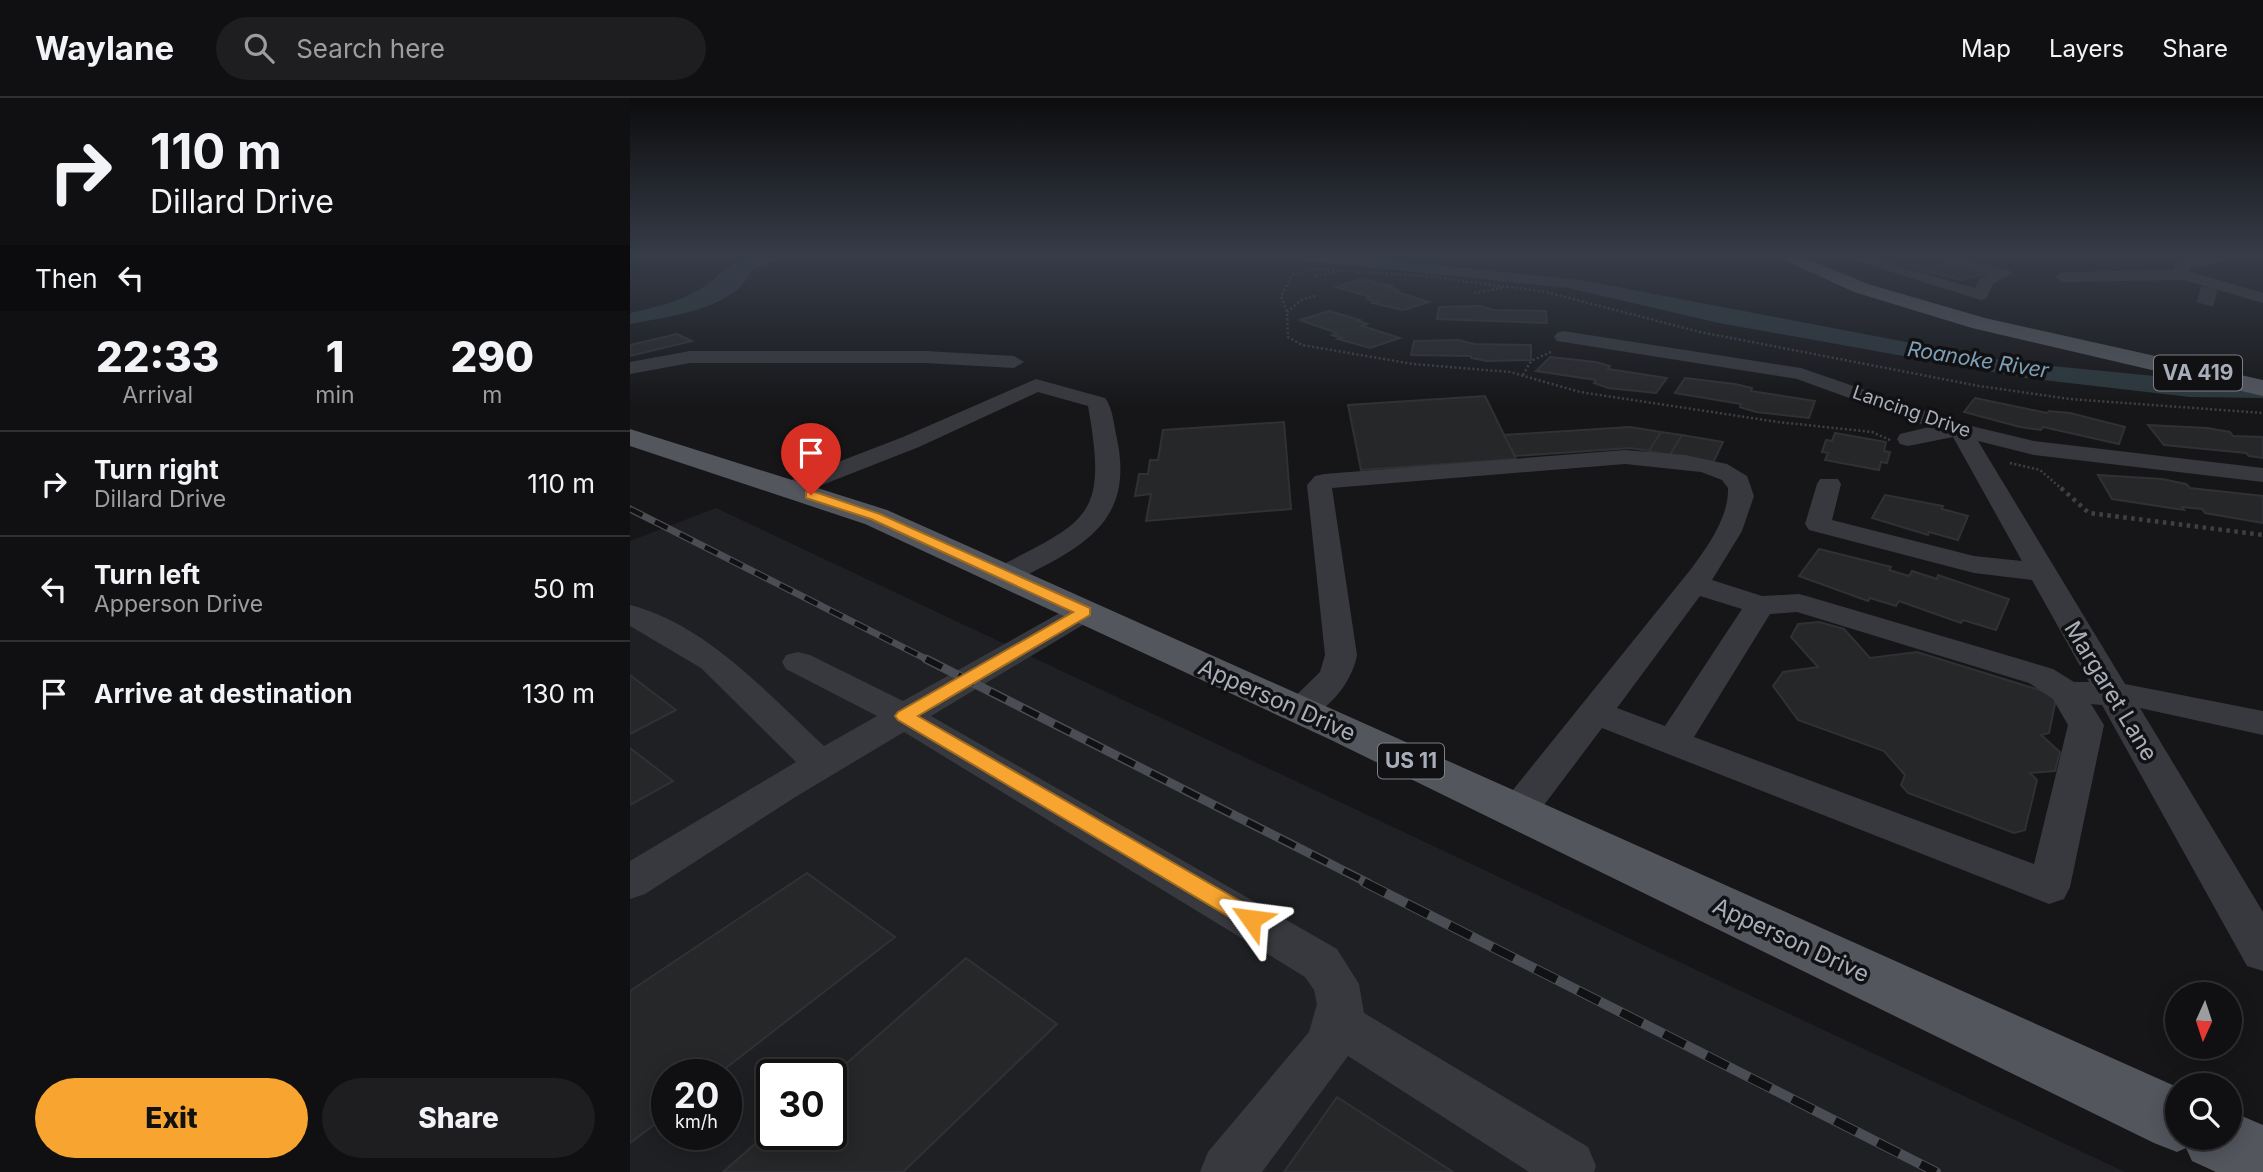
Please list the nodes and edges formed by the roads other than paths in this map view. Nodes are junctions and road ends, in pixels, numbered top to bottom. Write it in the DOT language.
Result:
graph roads {
  1 [pos="1924,307"];
  2 [pos="1956,307"];
  3 [pos="1568,333"];
  4 [pos="2134,355"];
  5 [pos="1014,362"];
  6 [pos="630,368"];
  7 [pos="2263,379"];
  8 [pos="2263,388"];
  9 [pos="630,437"];
  10 [pos="1908,439"];
  11 [pos="1967,441"];
  12 [pos="2263,475"];
  13 [pos="1829,484"];
  14 [pos="790,489"];
  15 [pos="2041,572"];
  16 [pos="1004,575"];
  17 [pos="1693,584"];
  18 [pos="1760,605"];
  19 [pos="1085,611"];
  20 [pos="630,614"];
  21 [pos="798,662"];
  22 [pos="2066,692"];
  23 [pos="2115,694"];
  24 [pos="1299,709"];
  25 [pos="1597,713"];
  26 [pos="904,716"];
  27 [pos="2263,723"];
  28 [pos="1673,742"];
  29 [pos="821,765"];
  30 [pos="1518,811"];
  31 [pos="630,882"];
  32 [pos="2263,952"];
  33 [pos="1339,1024"];
  34 [pos="2165,1114"];
  35 [pos="2242,1150"];
  36 [pos="2263,1159"];
  37 [pos="1569,1166"];
  38 [pos="1228,1172"];
  1 -- 4 [label="main road, VA 419"];
  2 -- 4 [label="main road, VA 419"];
  3 -- 11 [label="street, Lancing Drive"];
  4 -- 7 [label="main road, VA 419"];
  4 -- 8 [label="main road, VA 419"];
  5 -- 6 [label="street"];
  9 -- 14 [label="main road, Apperson Drive / US 11"];
  10 -- 11 [label="street"];
  11 -- 12 [label="street, Lancing Drive"];
  11 -- 15 [label="street, Margaret Lane"];
  13 -- 15 [label="street"];
  14 -- 16 [label="main road, Apperson Drive / US 11"];
  14 -- 16 [label="street"];
  15 -- 23 [label="street, Margaret Lane"];
  16 -- 19 [label="main road, Apperson Drive / US 11"];
  17 -- 18 [label="street"];
  17 -- 24 [label="street"];
  17 -- 25 [label="street"];
  18 -- 22 [label="street"];
  18 -- 28 [label="street"];
  19 -- 24 [label="main road, Apperson Drive / US 11"];
  19 -- 26 [label="street"];
  20 -- 29 [label="street"];
  21 -- 26 [label="street"];
  22 -- 23 [label="street"];
  22 -- 28 [label="street"];
  23 -- 27 [label="street"];
  23 -- 32 [label="street, Margaret Lane"];
  24 -- 30 [label="main road, Apperson Drive / US 11"];
  25 -- 28 [label="street"];
  25 -- 30 [label="street"];
  26 -- 29 [label="street"];
  26 -- 33 [label="street"];
  29 -- 31 [label="street"];
  30 -- 34 [label="main road, Apperson Drive / US 11"];
  33 -- 37 [label="street"];
  33 -- 38 [label="street"];
  35 -- 36 [label="main road"];
}
